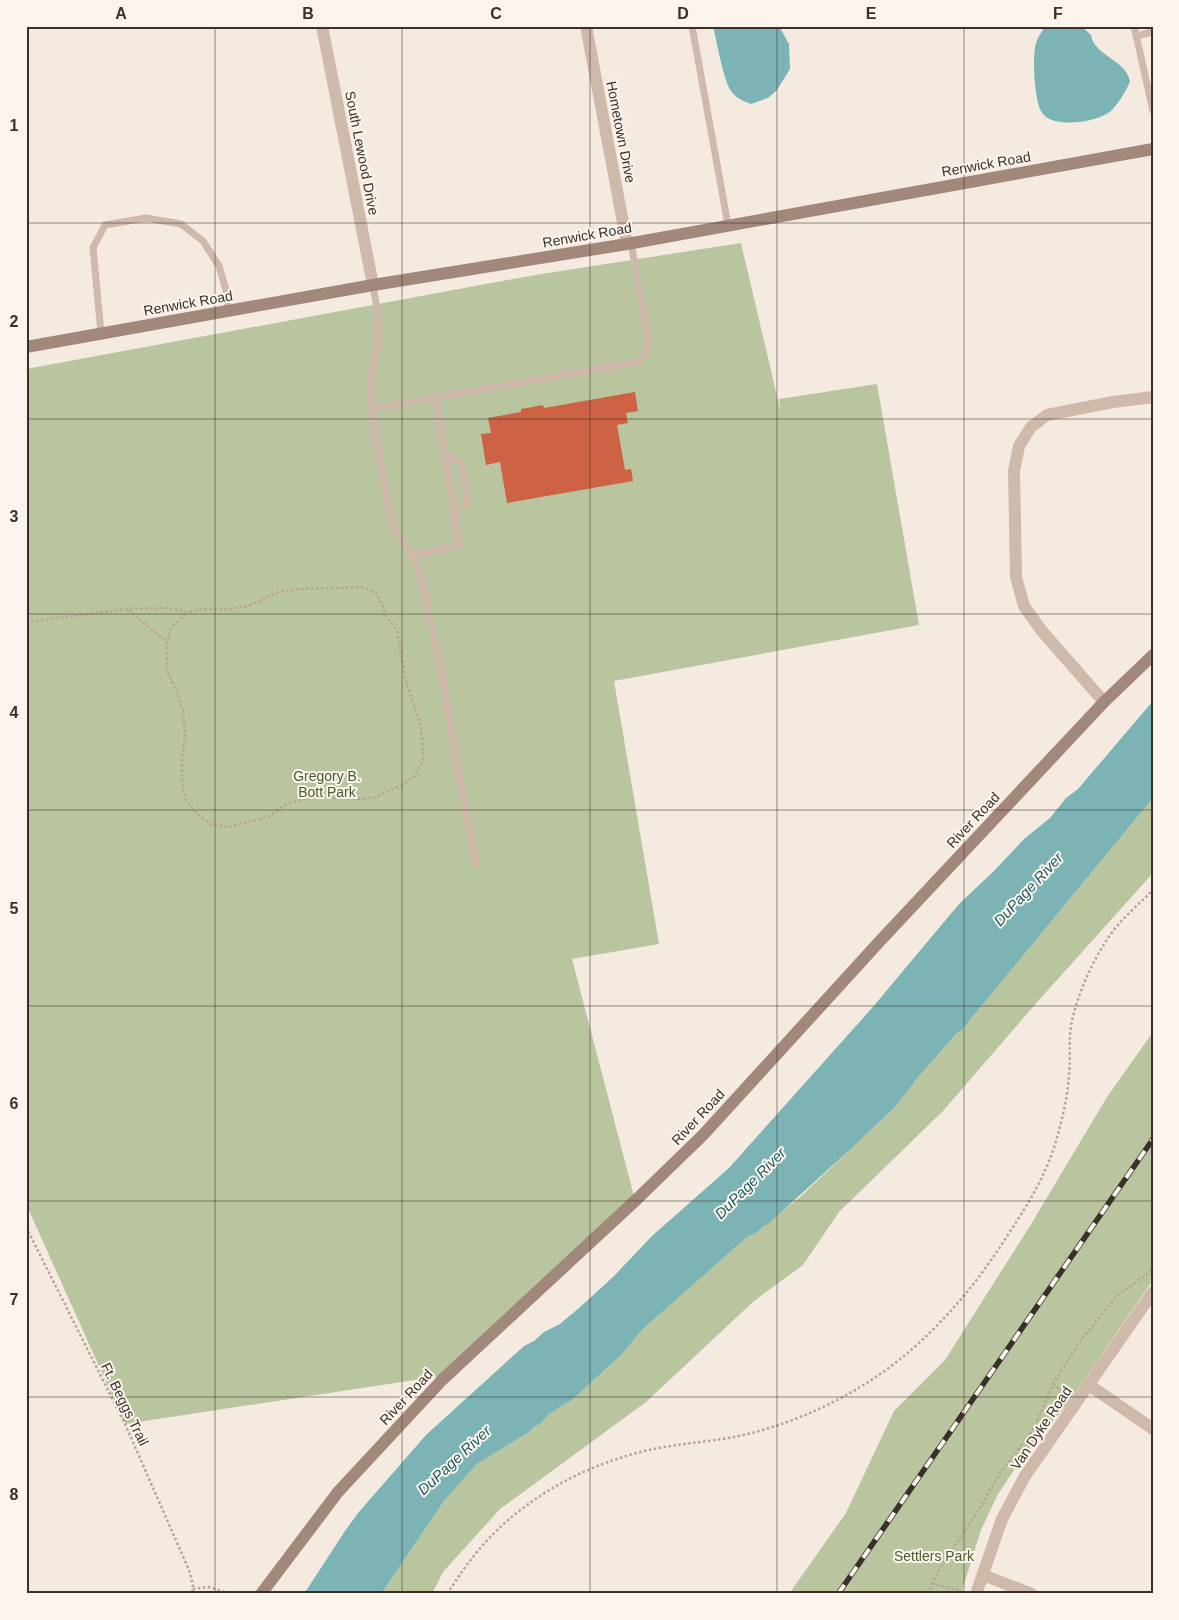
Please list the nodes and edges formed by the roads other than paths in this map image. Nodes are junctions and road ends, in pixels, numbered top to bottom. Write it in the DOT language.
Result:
graph roads {
  1 [pos="322,26"];
  2 [pos="586,26"];
  3 [pos="692,26"];
  4 [pos="1134,26"];
  5 [pos="1153,32"];
  6 [pos="1136,36"];
  7 [pos="1153,111"];
  8 [pos="1153,149"];
  9 [pos="728,226"];
  10 [pos="629,243"];
  11 [pos="373,286"];
  12 [pos="228,311"];
  13 [pos="101,333"];
  14 [pos="26,347"];
  15 [pos="1153,397"];
  16 [pos="435,398"];
  17 [pos="371,410"];
  18 [pos="445,454"];
  19 [pos="454,514"];
  20 [pos="411,556"];
  21 [pos="1153,655"];
  22 [pos="1104,702"];
  23 [pos="476,863"];
  24 [pos="1153,1292"];
  25 [pos="1089,1385"];
  26 [pos="1153,1429"];
  27 [pos="983,1575"];
  28 [pos="261,1594"];
  29 [pos="976,1594"];
  30 [pos="1032,1594"];
  1 -- 11 [label="street, South Lewood Drive"];
  2 -- 10 [label="street, Hometown Drive"];
  3 -- 9 [label="lane"];
  4 -- 6 [label="lane"];
  5 -- 6 [label="lane"];
  6 -- 7 [label="lane"];
  8 -- 9 [label="street, Renwick Road"];
  9 -- 10 [label="street, Renwick Road"];
  10 -- 11 [label="street, Renwick Road"];
  10 -- 16 [label="lane"];
  11 -- 12 [label="street, Renwick Road"];
  11 -- 17 [label="lane"];
  12 -- 13 [label="street, Renwick Road"];
  12 -- 13 [label="lane"];
  13 -- 14 [label="street, Renwick Road"];
  15 -- 22 [label="street"];
  16 -- 17 [label="lane"];
  16 -- 18 [label="lane"];
  17 -- 20 [label="lane"];
  18 -- 19 [label="lane"];
  18 -- 19 [label="lane"];
  19 -- 20 [label="lane"];
  20 -- 23 [label="lane"];
  21 -- 22 [label="street, River Road"];
  22 -- 28 [label="street, River Road"];
  24 -- 25 [label="street, Van Dyke Road"];
  25 -- 26 [label="street"];
  25 -- 27 [label="street, Van Dyke Road"];
  27 -- 29 [label="street, Van Dyke Road"];
  27 -- 30 [label="street"];
}
